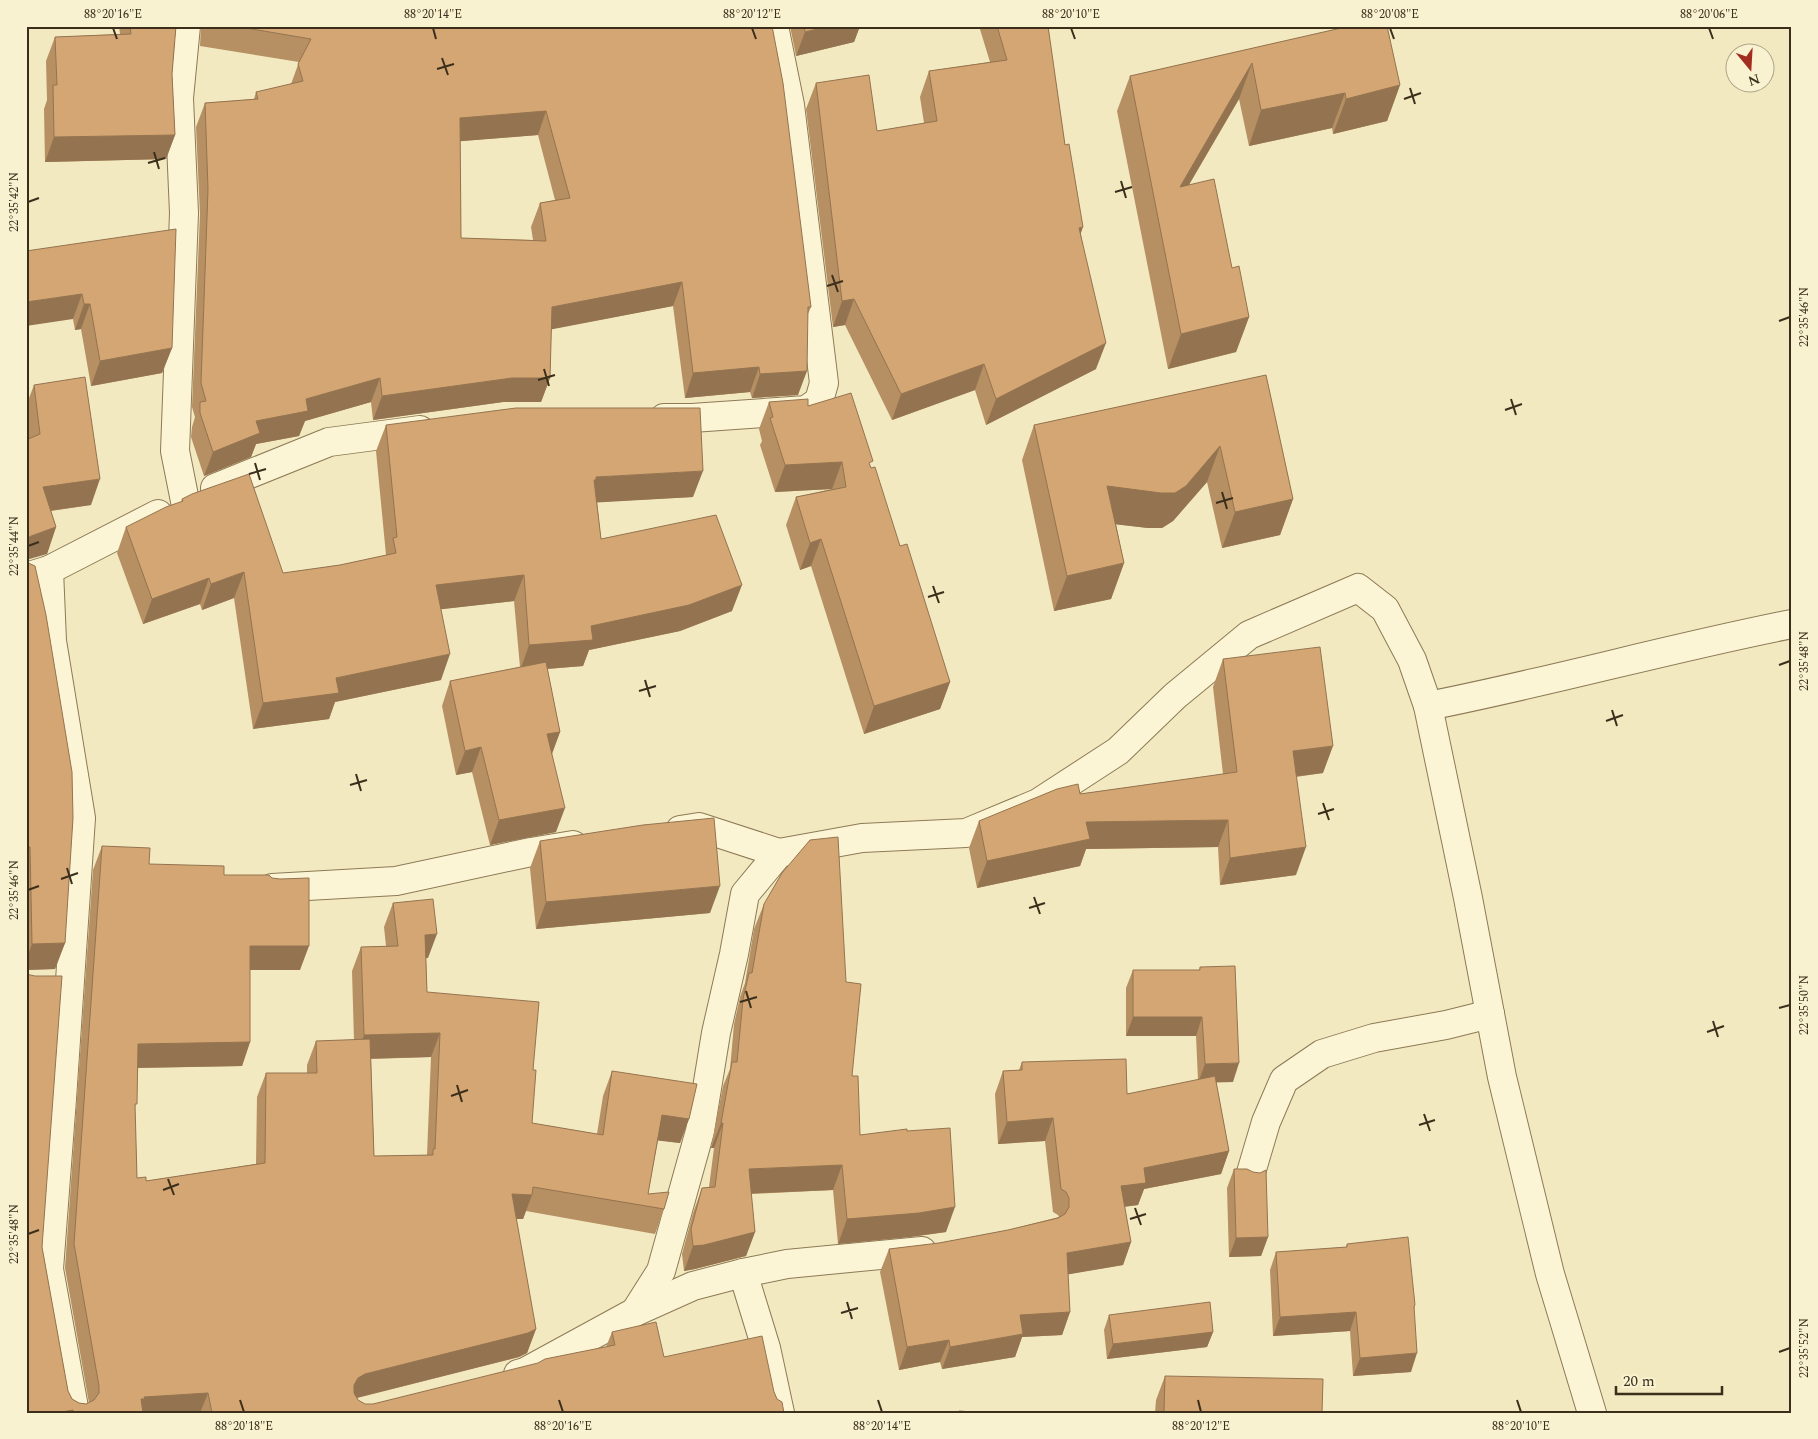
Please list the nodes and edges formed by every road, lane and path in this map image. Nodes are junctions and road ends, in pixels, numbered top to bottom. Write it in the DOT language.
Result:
graph roads {
  1 [pos="186,26"];
  2 [pos="774,26"];
  3 [pos="637,418"];
  4 [pos="446,426"];
  5 [pos="185,500"];
  6 [pos="38,573"];
  7 [pos="1792,624"];
  8 [pos="1428,706"];
  9 [pos="659,833"];
  10 [pos="600,841"];
  11 [pos="779,853"];
  12 [pos="270,888"];
  13 [pos="1490,1014"];
  14 [pos="1250,1176"];
  15 [pos="946,1248"];
  16 [pos="743,1273"];
  17 [pos="635,1312"];
  18 [pos="498,1379"];
  19 [pos="75,1413"];
  20 [pos="780,1413"];
  21 [pos="1592,1413"];
  1 -- 5 [label="street"];
  2 -- 3 [label="street"];
  4 -- 5 [label="street"];
  5 -- 6 [label="street"];
  6 -- 19 [label="street"];
  7 -- 8 [label="street"];
  8 -- 11 [label="street"];
  8 -- 13 [label="street"];
  9 -- 11 [label="street"];
  10 -- 12 [label="street"];
  11 -- 17 [label="street"];
  13 -- 14 [label="street"];
  13 -- 21 [label="street"];
  15 -- 16 [label="street"];
  16 -- 17 [label="street"];
  16 -- 20 [label="street"];
  17 -- 18 [label="street"];
}
